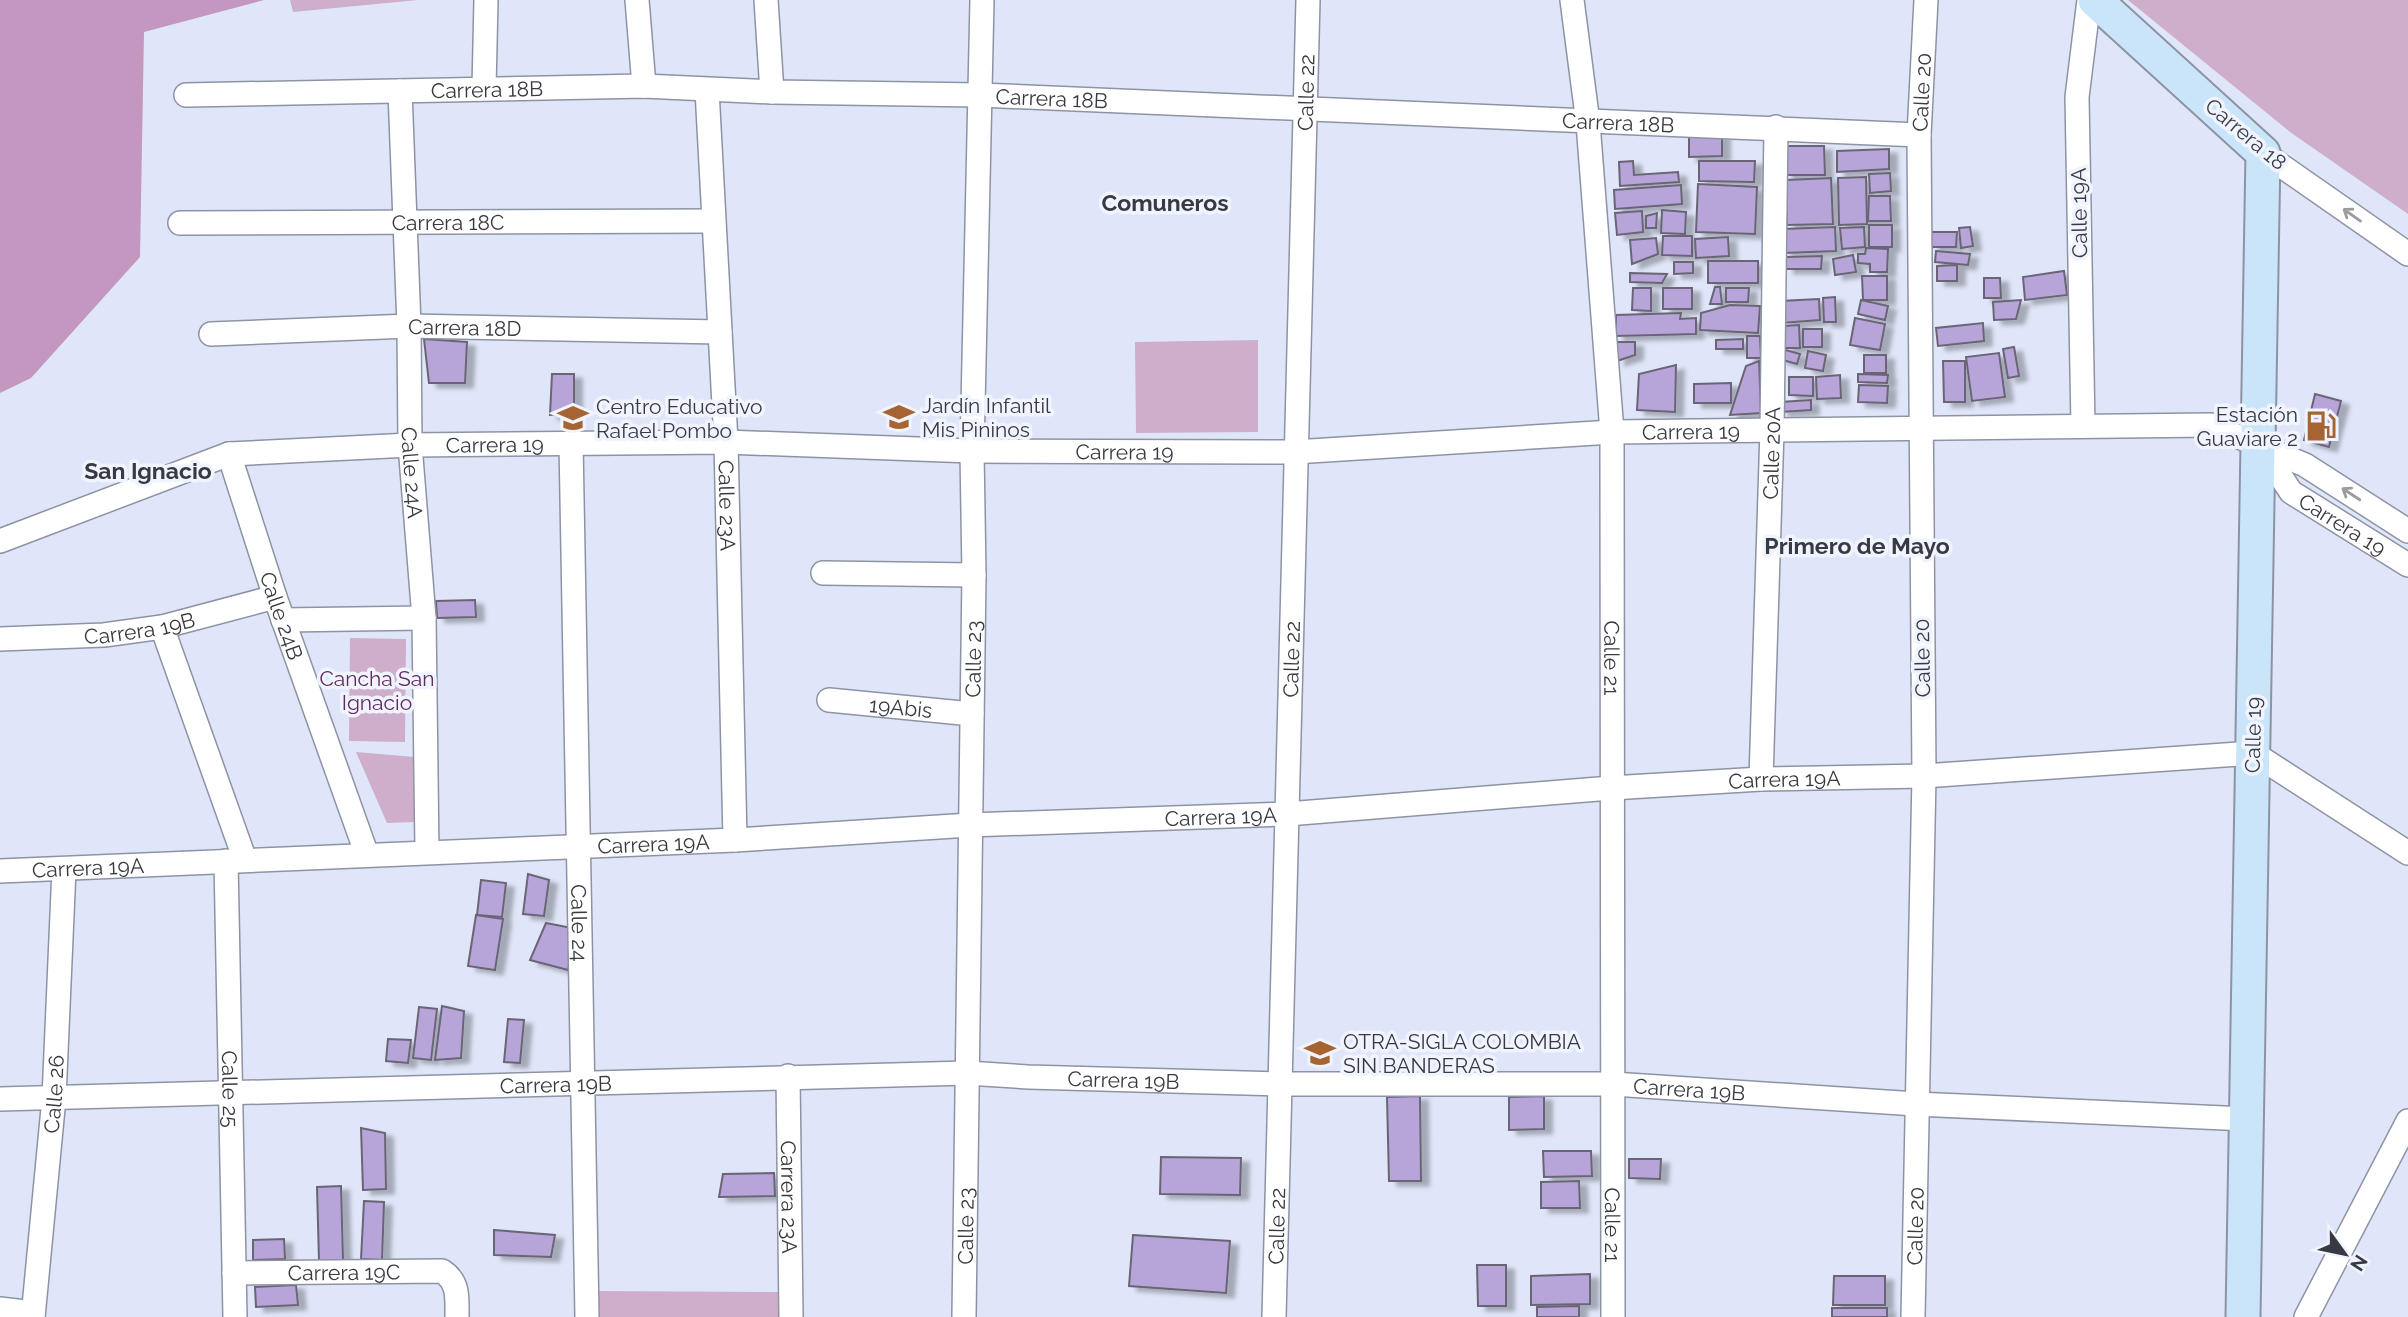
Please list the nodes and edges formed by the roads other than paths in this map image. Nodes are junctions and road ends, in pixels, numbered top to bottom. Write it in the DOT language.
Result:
graph roads {
  1 [pos="486,0"];
  2 [pos="637,0"];
  3 [pos="766,0"];
  4 [pos="982,0"];
  5 [pos="1308,0"];
  6 [pos="1572,0"];
  7 [pos="1926,0"];
  8 [pos="2088,0"];
  9 [pos="2095,0"];
  10 [pos="644,86"];
  11 [pos="484,88"];
  12 [pos="707,90"];
  13 [pos="400,91"];
  14 [pos="772,92"];
  15 [pos="186,95"];
  16 [pos="981,95"];
  17 [pos="1305,109"];
  18 [pos="1588,123"];
  19 [pos="1776,127"];
  20 [pos="1919,135"];
  21 [pos="2263,153"];
  22 [pos="405,221"];
  23 [pos="713,221"];
  24 [pos="180,223"];
  25 [pos="2408,254"];
  26 [pos="410,326"];
  27 [pos="720,332"];
  28 [pos="211,334"];
  29 [pos="2082,426"];
  30 [pos="1919,428"];
  31 [pos="1772,430"];
  32 [pos="1612,432"];
  33 [pos="726,442"];
  34 [pos="571,443"];
  35 [pos="410,445"];
  36 [pos="2260,445"];
  37 [pos="972,450"];
  38 [pos="1294,452"];
  39 [pos="229,454"];
  40 [pos="2408,531"];
  41 [pos="0,541"];
  42 [pos="2408,565"];
  43 [pos="823,573"];
  44 [pos="974,575"];
  45 [pos="275,597"];
  46 [pos="424,618"];
  47 [pos="284,620"];
  48 [pos="162,627"];
  49 [pos="0,639"];
  50 [pos="829,700"];
  51 [pos="972,714"];
  52 [pos="2253,752"];
  53 [pos="1924,776"];
  54 [pos="1760,779"];
  55 [pos="1611,788"];
  56 [pos="1287,814"];
  57 [pos="971,825"];
  58 [pos="735,840"];
  59 [pos="579,844"];
  60 [pos="427,852"];
  61 [pos="2408,853"];
  62 [pos="367,855"];
  63 [pos="236,861"];
  64 [pos="64,869"];
  65 [pos="0,871"];
  66 [pos="967,1073"];
  67 [pos="788,1076"];
  68 [pos="583,1083"];
  69 [pos="1280,1084"];
  70 [pos="1612,1084"];
  71 [pos="228,1094"];
  72 [pos="54,1098"];
  73 [pos="0,1099"];
  74 [pos="1916,1104"];
  75 [pos="2246,1119"];
  76 [pos="2408,1121"];
  77 [pos="234,1273"];
  78 [pos="0,1309"];
  79 [pos="33,1315"];
  80 [pos="235,1317"];
  81 [pos="457,1317"];
  82 [pos="587,1317"];
  83 [pos="791,1317"];
  84 [pos="964,1317"];
  85 [pos="1274,1317"];
  86 [pos="1614,1317"];
  87 [pos="1913,1317"];
  88 [pos="2243,1317"];
  89 [pos="2306,1317"];
  1 -- 11 [label="street"];
  2 -- 10 [label="street"];
  3 -- 14 [label="street"];
  4 -- 16 [label="street, Calle 23"];
  5 -- 17 [label="street, Calle 22"];
  6 -- 18 [label="street, Calle 21"];
  7 -- 20 [label="street, Calle 20"];
  8 -- 29 [label="street, Calle 19A"];
  9 -- 21 [label="main road, Carrera 18"];
  10 -- 11 [label="street, Carrera 18B"];
  10 -- 12 [label="street, Carrera 18B"];
  11 -- 13 [label="street, Carrera 18B"];
  12 -- 14 [label="street, Carrera 18B"];
  12 -- 23 [label="street, Calle 23A"];
  13 -- 15 [label="street, Carrera 18B"];
  13 -- 22 [label="street, Calle 24A"];
  14 -- 16 [label="street, Carrera 18B"];
  16 -- 17 [label="street, Carrera 18B"];
  16 -- 37 [label="street, Calle 23"];
  17 -- 18 [label="street, Carrera 18B"];
  17 -- 38 [label="street, Calle 22"];
  18 -- 19 [label="street, Carrera 18B"];
  18 -- 32 [label="street, Calle 21"];
  19 -- 20 [label="street, Carrera 18B"];
  19 -- 31 [label="street, Calle 20A"];
  20 -- 30 [label="street, Calle 20"];
  25 -- 21 [label="street, Carrera 18, one-way"];
  21 -- 36 [label="main road, Calle 19"];
  22 -- 23 [label="street, Carrera 18C"];
  22 -- 24 [label="street, Carrera 18C"];
  22 -- 26 [label="street, Calle 24A"];
  23 -- 27 [label="street, Calle 23A"];
  26 -- 27 [label="street, Carrera 18D"];
  26 -- 28 [label="street, Carrera 18D"];
  26 -- 35 [label="street, Calle 24A"];
  27 -- 33 [label="street, Calle 23A"];
  29 -- 30 [label="street, Carrera 19"];
  29 -- 36 [label="street, Carrera 19"];
  30 -- 31 [label="street, Carrera 19"];
  30 -- 53 [label="street, Calle 20"];
  31 -- 32 [label="street, Carrera 19"];
  31 -- 54 [label="street, Calle 20A"];
  32 -- 38 [label="street, Carrera 19"];
  32 -- 55 [label="street, Calle 21"];
  33 -- 34 [label="street, Carrera 19"];
  33 -- 37 [label="street, Carrera 19"];
  33 -- 58 [label="street, Calle 23A"];
  34 -- 35 [label="street, Carrera 19"];
  34 -- 59 [label="street, Calle 24"];
  35 -- 39 [label="street, Carrera 19"];
  35 -- 46 [label="street, Calle 24A"];
  40 -- 36 [label="street, Carrera 19, one-way"];
  36 -- 42 [label="street, Carrera 19"];
  36 -- 52 [label="main road, Calle 19"];
  37 -- 38 [label="street, Carrera 19"];
  37 -- 44 [label="street, Calle 23"];
  38 -- 56 [label="street, Calle 22"];
  39 -- 41 [label="street, Carrera 19"];
  39 -- 45 [label="street, Calle 24B"];
  43 -- 44 [label="street"];
  44 -- 51 [label="street, Calle 23"];
  45 -- 47 [label="street, Calle 24B"];
  45 -- 48 [label="street, Carrera 19B"];
  46 -- 47 [label="street"];
  46 -- 60 [label="street, Calle 24A"];
  47 -- 62 [label="street, Calle 24B"];
  48 -- 49 [label="street, Carrera 19B"];
  48 -- 63 [label="street, Calle 25"];
  50 -- 51 [label="street, 19Abis"];
  51 -- 57 [label="street, Calle 23"];
  52 -- 53 [label="street, Carrera 19A"];
  52 -- 61 [label="street"];
  52 -- 75 [label="main road, Calle 19"];
  53 -- 54 [label="street, Carrera 19A"];
  53 -- 74 [label="street, Calle 20"];
  54 -- 55 [label="street, Carrera 19A"];
  55 -- 56 [label="street, Carrera 19A"];
  55 -- 70 [label="street, Calle 21"];
  56 -- 57 [label="street, Carrera 19A"];
  56 -- 69 [label="street, Calle 22"];
  57 -- 58 [label="street, Carrera 19A"];
  57 -- 66 [label="street, Calle 23"];
  58 -- 59 [label="street, Carrera 19A"];
  59 -- 60 [label="street, Carrera 19A"];
  59 -- 68 [label="street, Calle 24"];
  60 -- 62 [label="street, Carrera 19A"];
  62 -- 63 [label="street, Carrera 19A"];
  63 -- 64 [label="street, Carrera 19A"];
  63 -- 71 [label="street, Calle 25"];
  64 -- 65 [label="street, Carrera 19A"];
  64 -- 72 [label="street, Calle 26"];
  66 -- 67 [label="street, Carrera 19B"];
  66 -- 69 [label="street, Carrera 19B"];
  66 -- 84 [label="street, Calle 23"];
  67 -- 68 [label="street, Carrera 19B"];
  67 -- 83 [label="street, Carrera 23A"];
  68 -- 71 [label="street, Carrera 19B"];
  68 -- 82 [label="street, Calle 24"];
  69 -- 70 [label="street, Carrera 19B"];
  69 -- 85 [label="street, Calle 22"];
  70 -- 74 [label="street, Carrera 19B"];
  70 -- 86 [label="street, Calle 21"];
  71 -- 72 [label="street, Carrera 19B"];
  71 -- 77 [label="street, Calle 25"];
  72 -- 73 [label="street, Carrera 19B"];
  72 -- 79 [label="street, Calle 26"];
  74 -- 75 [label="street, Carrera 19B"];
  74 -- 87 [label="street, Calle 20"];
  75 -- 88 [label="main road, Calle 19"];
  76 -- 89 [label="street"];
  77 -- 80 [label="street, Calle 25"];
  77 -- 81 [label="street, Carrera 19C"];
  78 -- 79 [label="street"];
}
